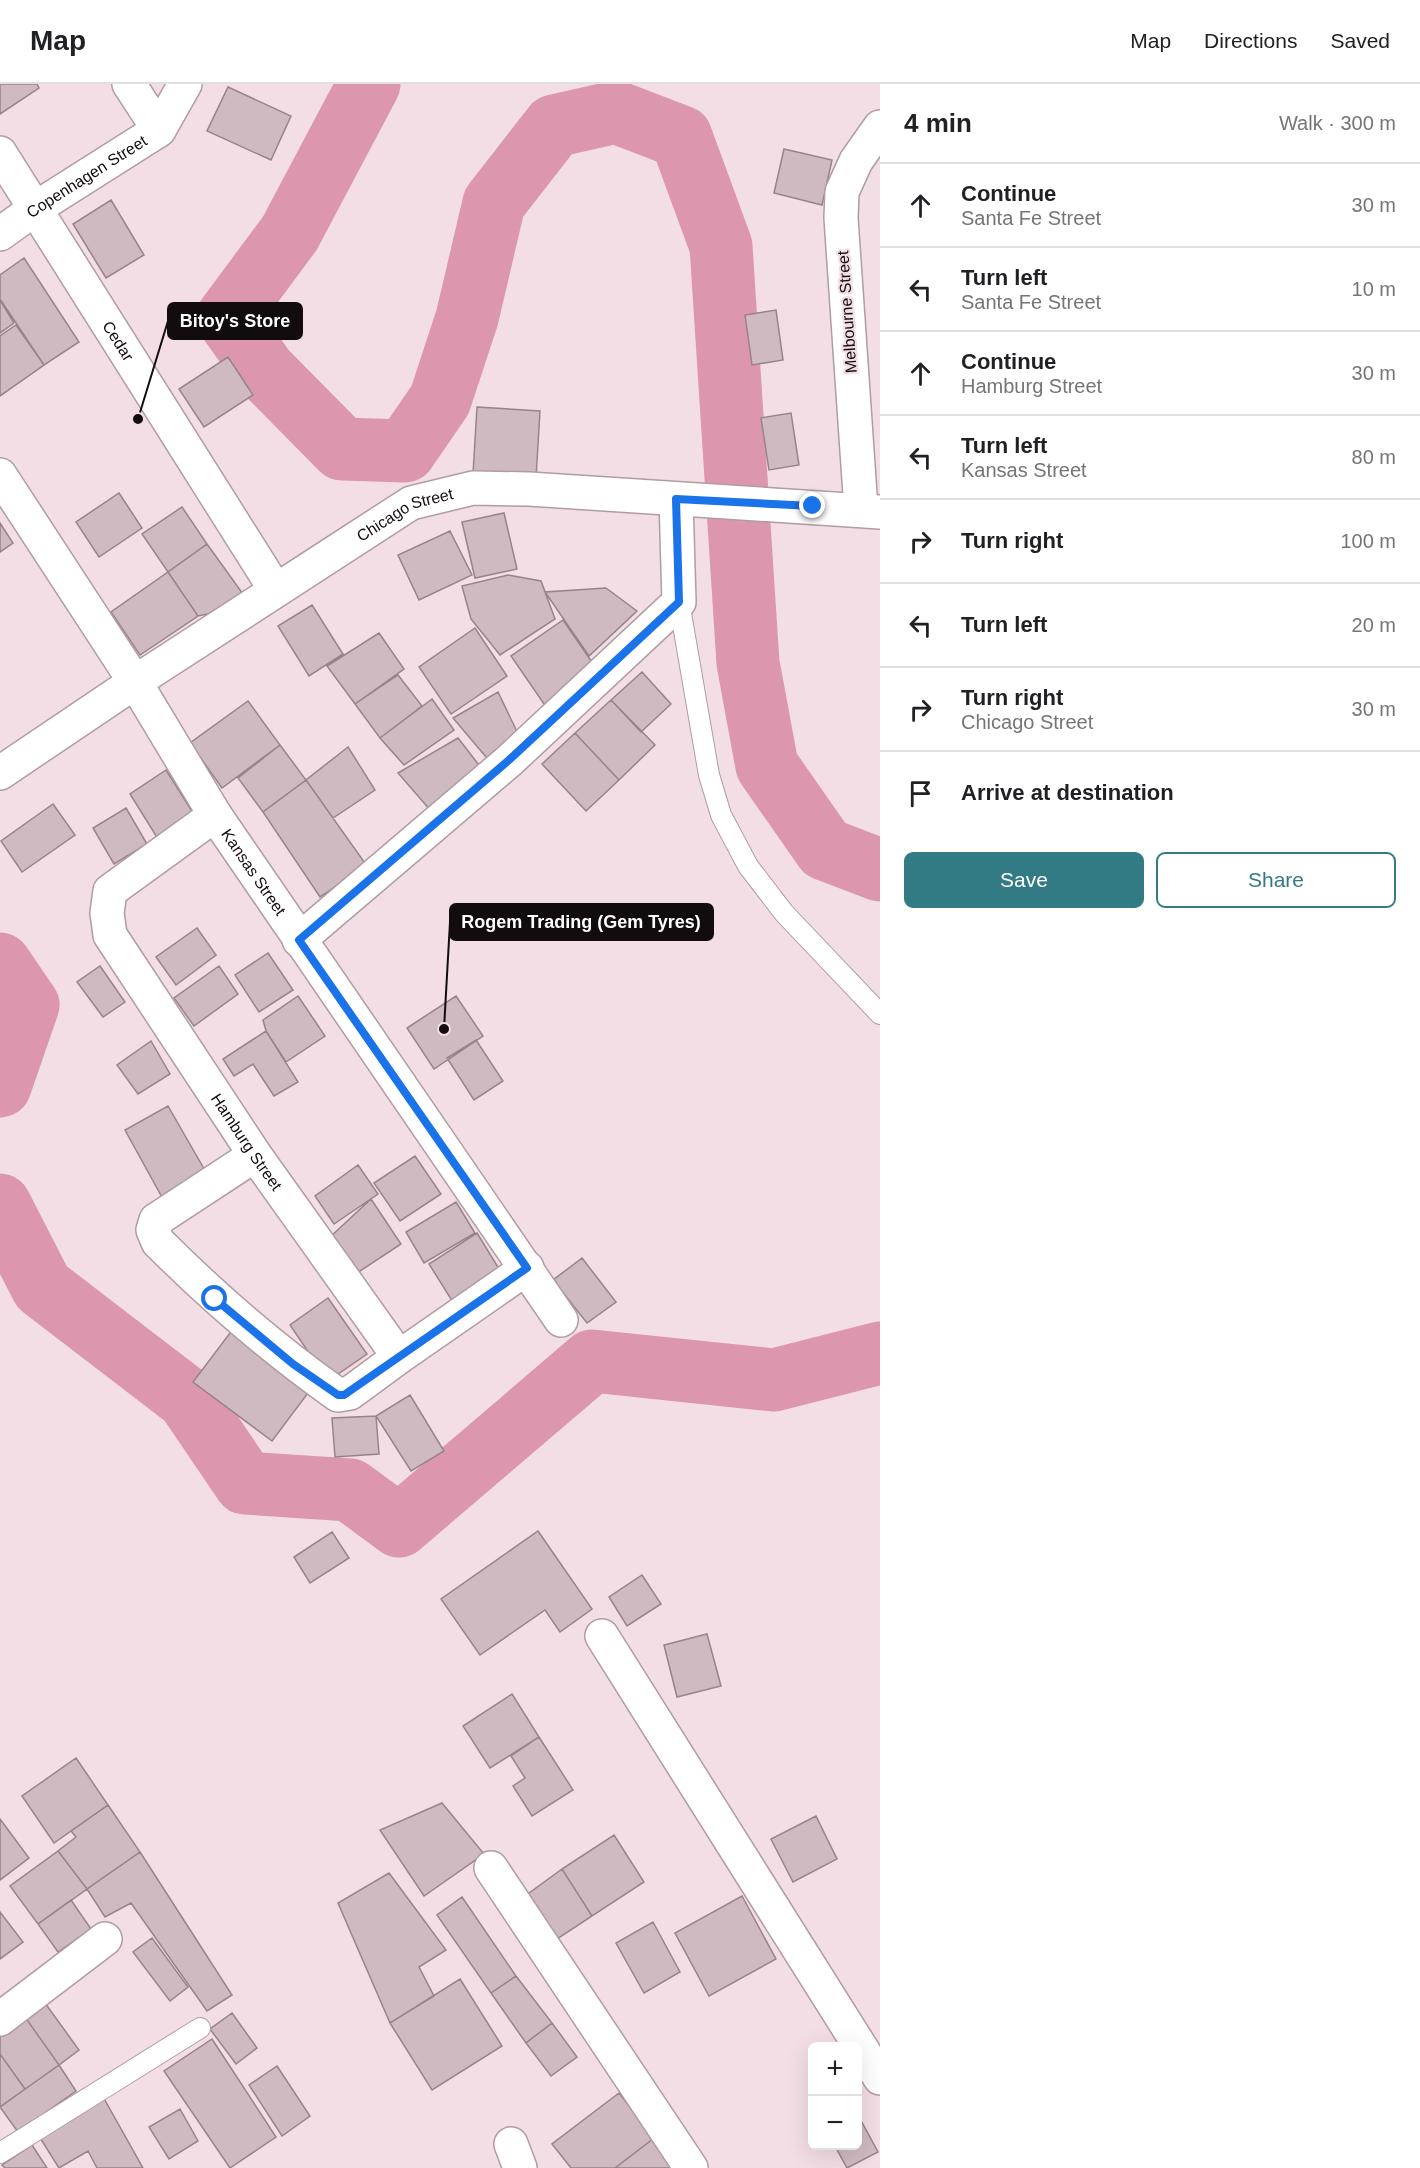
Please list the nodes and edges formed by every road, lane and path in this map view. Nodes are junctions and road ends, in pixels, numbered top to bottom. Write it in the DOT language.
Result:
graph roads {
  1 [pos="129,84"];
  2 [pos="185,84"];
  3 [pos="880,127"];
  4 [pos="159,130"];
  5 [pos="0,153"];
  6 [pos="36,208"];
  7 [pos="0,234"];
  8 [pos="0,475"];
  9 [pos="676,499"];
  10 [pos="871,510"];
  11 [pos="275,589"];
  12 [pos="679,602"];
  13 [pos="135,682"];
  14 [pos="0,773"];
  15 [pos="215,815"];
  16 [pos="299,940"];
  17 [pos="880,1014"];
  18 [pos="255,1155"];
  19 [pos="527,1268"];
  20 [pos="561,1320"];
  21 [pos="399,1357"];
  22 [pos="602,1636"];
  23 [pos="491,1868"];
  24 [pos="105,1939"];
  25 [pos="0,2019"];
  26 [pos="200,2028"];
  27 [pos="880,2078"];
  28 [pos="0,2153"];
  29 [pos="691,2168"];
  1 -- 4 [label="street"];
  2 -- 4 [label="street, Copenhagen Street"];
  3 -- 10 [label="street, Melbourne Street"];
  4 -- 6 [label="street, Copenhagen Street"];
  5 -- 6 [label="street, Cedar"];
  6 -- 7 [label="street, Copenhagen Street"];
  6 -- 11 [label="street, Cedar"];
  8 -- 13 [label="street, Kansas Street"];
  9 -- 10 [label="street, Chicago Street"];
  9 -- 11 [label="street, Chicago Street"];
  9 -- 12 [label="street"];
  11 -- 13 [label="street, Chicago Street"];
  12 -- 16 [label="street"];
  12 -- 17 [label="lane"];
  13 -- 14 [label="street, Chicago Street"];
  13 -- 15 [label="street, Kansas Street"];
  15 -- 16 [label="street, Kansas Street"];
  15 -- 18 [label="street, Hamburg Street"];
  16 -- 19 [label="street, Kansas Street"];
  18 -- 21 [label="street, Hamburg Street"];
  18 -- 21 [label="street"];
  19 -- 20 [label="street, Kansas Street"];
  19 -- 21 [label="street"];
  22 -- 27 [label="street"];
  23 -- 29 [label="street"];
  24 -- 25 [label="street"];
  26 -- 28 [label="lane"];
}
